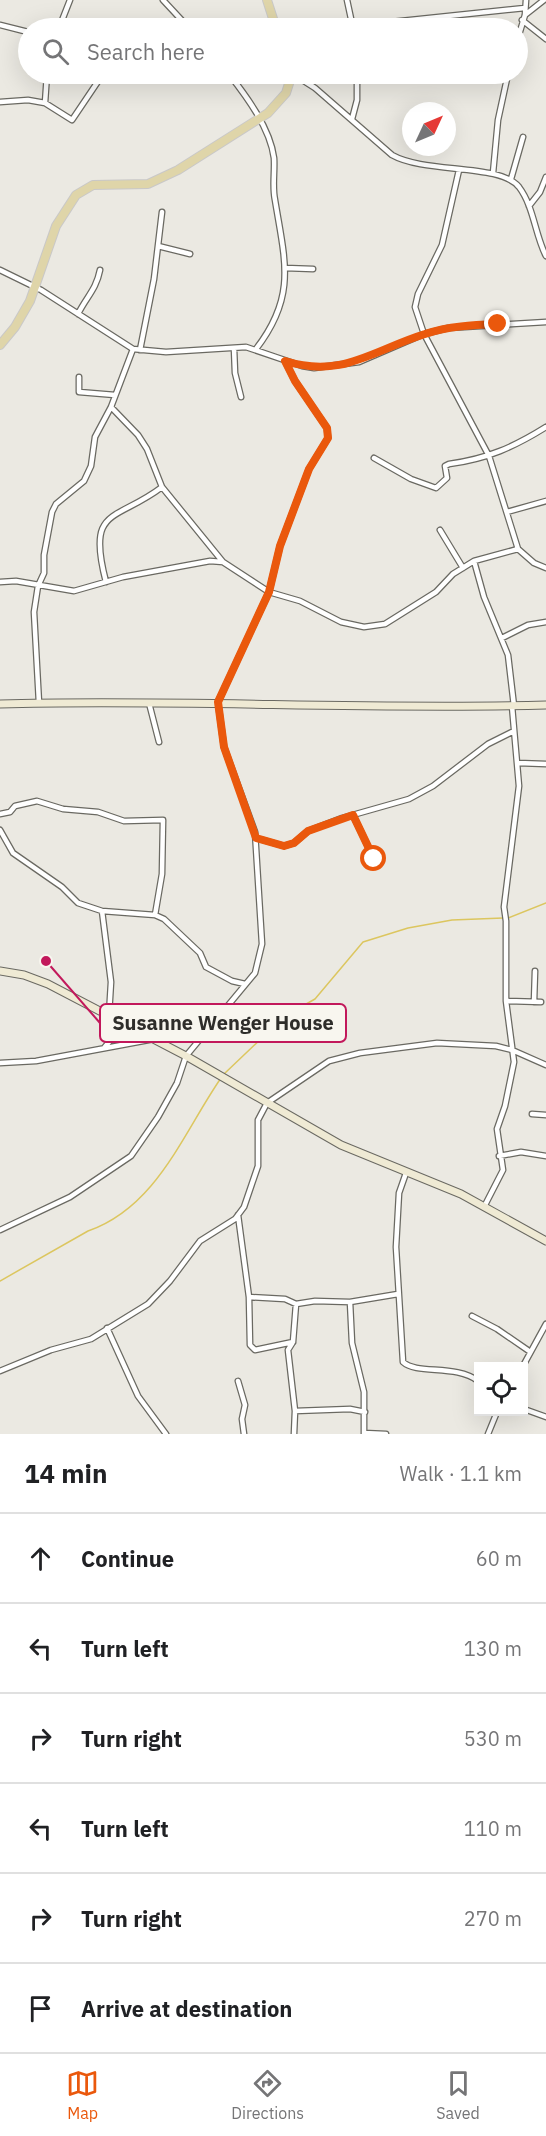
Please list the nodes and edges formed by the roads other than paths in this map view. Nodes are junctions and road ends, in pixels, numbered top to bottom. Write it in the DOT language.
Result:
graph roads {
  1 [pos="70,0"];
  2 [pos="163,0"];
  3 [pos="267,0"];
  4 [pos="347,0"];
  5 [pos="526,0"];
  6 [pos="544,0"];
  7 [pos="525,8"];
  8 [pos="63,18"];
  9 [pos="180,18"];
  10 [pos="273,18"];
  11 [pos="351,18"];
  12 [pos="434,18"];
  13 [pos="524,18"];
  14 [pos="528,22"];
  15 [pos="0,25"];
  16 [pos="18,30"];
  17 [pos="546,39"];
  18 [pos="46,84"];
  19 [pos="96,84"];
  20 [pos="236,84"];
  21 [pos="289,84"];
  22 [pos="306,84"];
  23 [pos="357,84"];
  24 [pos="506,84"];
  25 [pos="0,102"];
  26 [pos="45,103"];
  27 [pos="258,118"];
  28 [pos="352,119"];
  29 [pos="523,137"];
  30 [pos="459,170"];
  31 [pos="493,173"];
  32 [pos="546,177"];
  33 [pos="510,179"];
  34 [pos="529,206"];
  35 [pos="162,212"];
  36 [pos="158,246"];
  37 [pos="190,254"];
  38 [pos="546,256"];
  39 [pos="285,268"];
  40 [pos="313,269"];
  41 [pos="0,270"];
  42 [pos="100,270"];
  43 [pos="35,288"];
  44 [pos="78,314"];
  45 [pos="546,321"];
  46 [pos="424,334"];
  47 [pos="0,345"];
  48 [pos="234,348"];
  49 [pos="133,349"];
  50 [pos="256,349"];
  51 [pos="140,350"];
  52 [pos="285,361"];
  53 [pos="79,377"];
  54 [pos="115,395"];
  55 [pos="241,397"];
  56 [pos="111,407"];
  57 [pos="546,427"];
  58 [pos="489,456"];
  59 [pos="374,458"];
  60 [pos="162,487"];
  61 [pos="546,501"];
  62 [pos="507,512"];
  63 [pos="440,530"];
  64 [pos="518,549"];
  65 [pos="474,561"];
  66 [pos="223,562"];
  67 [pos="463,568"];
  68 [pos="546,568"];
  69 [pos="0,582"];
  70 [pos="106,582"];
  71 [pos="39,586"];
  72 [pos="269,592"];
  73 [pos="546,622"];
  74 [pos="502,638"];
  75 [pos="218,702"];
  76 [pos="39,703"];
  77 [pos="149,703"];
  78 [pos="0,704"];
  79 [pos="546,705"];
  80 [pos="513,706"];
  81 [pos="514,731"];
  82 [pos="159,742"];
  83 [pos="518,763"];
  84 [pos="546,764"];
  85 [pos="0,814"];
  86 [pos="353,815"];
  87 [pos="0,830"];
  88 [pos="256,838"];
  89 [pos="374,859"];
  90 [pos="102,911"];
  91 [pos="154,915"];
  92 [pos="0,971"];
  93 [pos="535,971"];
  94 [pos="245,984"];
  95 [pos="506,1001"];
  96 [pos="534,1002"];
  97 [pos="541,1002"];
  98 [pos="109,1016"];
  99 [pos="124,1024"];
  100 [pos="154,1039"];
  101 [pos="104,1048"];
  102 [pos="512,1050"];
  103 [pos="186,1056"];
  104 [pos="0,1063"];
  105 [pos="546,1065"];
  106 [pos="267,1103"];
  107 [pos="532,1114"];
  108 [pos="546,1115"];
  109 [pos="500,1156"];
  110 [pos="546,1156"];
  111 [pos="406,1173"];
  112 [pos="484,1207"];
  113 [pos="238,1215"];
  114 [pos="0,1230"];
  115 [pos="546,1241"];
  116 [pos="398,1294"];
  117 [pos="249,1297"];
  118 [pos="350,1302"];
  119 [pos="296,1304"];
  120 [pos="472,1316"];
  121 [pos="546,1324"];
  122 [pos="107,1328"];
  123 [pos="293,1342"];
  124 [pos="529,1351"];
  125 [pos="525,1362"];
  126 [pos="0,1371"];
  127 [pos="474,1379"];
  128 [pos="238,1382"];
  129 [pos="528,1410"];
  130 [pos="295,1411"];
  131 [pos="364,1412"];
  132 [pos="496,1416"];
  133 [pos="546,1417"];
  134 [pos="364,1433"];
  135 [pos="166,1434"];
  136 [pos="244,1434"];
  137 [pos="294,1434"];
  138 [pos="386,1434"];
  139 [pos="488,1434"];
  1 -- 8 [label="street"];
  2 -- 9 [label="street"];
  3 -- 10 [label="main road"];
  4 -- 11 [label="street"];
  5 -- 7 [label="street"];
  6 -- 13 [label="street"];
  7 -- 12 [label="street"];
  7 -- 13 [label="street"];
  14 -- 17 [label="street"];
  15 -- 16 [label="street"];
  18 -- 26 [label="street"];
  19 -- 26 [label="street"];
  20 -- 27 [label="street"];
  21 -- 27 [label="main road"];
  22 -- 28 [label="street"];
  23 -- 28 [label="street"];
  24 -- 31 [label="street"];
  25 -- 26 [label="street"];
  27 -- 39 [label="street"];
  27 -- 43 [label="main road"];
  28 -- 30 [label="street"];
  29 -- 33 [label="street"];
  30 -- 31 [label="street"];
  30 -- 46 [label="street"];
  31 -- 33 [label="street"];
  32 -- 34 [label="street"];
  33 -- 34 [label="street"];
  34 -- 38 [label="street"];
  35 -- 36 [label="street"];
  36 -- 37 [label="street"];
  36 -- 51 [label="street"];
  39 -- 40 [label="street"];
  39 -- 50 [label="street"];
  41 -- 43 [label="street"];
  42 -- 44 [label="street"];
  43 -- 44 [label="street"];
  43 -- 47 [label="main road"];
  44 -- 49 [label="street"];
  45 -- 46 [label="street"];
  46 -- 52 [label="street"];
  46 -- 58 [label="street"];
  48 -- 50 [label="street"];
  48 -- 51 [label="street"];
  48 -- 55 [label="street"];
  49 -- 51 [label="street"];
  49 -- 54 [label="street"];
  50 -- 52 [label="street"];
  52 -- 72 [label="street"];
  53 -- 54 [label="street"];
  54 -- 56 [label="street"];
  56 -- 60 [label="street"];
  56 -- 71 [label="street"];
  57 -- 58 [label="street"];
  58 -- 59 [label="street"];
  58 -- 62 [label="street"];
  60 -- 66 [label="street"];
  60 -- 70 [label="street"];
  61 -- 62 [label="street"];
  62 -- 64 [label="street"];
  63 -- 67 [label="street"];
  64 -- 65 [label="street"];
  64 -- 68 [label="street"];
  65 -- 67 [label="street"];
  65 -- 74 [label="street"];
  66 -- 70 [label="street"];
  66 -- 72 [label="street"];
  67 -- 72 [label="street"];
  69 -- 71 [label="street"];
  70 -- 71 [label="street"];
  71 -- 76 [label="street"];
  72 -- 75 [label="street"];
  73 -- 74 [label="street"];
  74 -- 80 [label="street"];
  75 -- 77 [label="main road"];
  75 -- 80 [label="main road"];
  75 -- 88 [label="street"];
  76 -- 77 [label="main road"];
  76 -- 78 [label="main road"];
  77 -- 82 [label="street"];
  79 -- 80 [label="main road"];
  80 -- 81 [label="street"];
  81 -- 83 [label="street"];
  81 -- 86 [label="street"];
  83 -- 84 [label="street"];
  83 -- 95 [label="street"];
  85 -- 91 [label="street"];
  86 -- 88 [label="street"];
  86 -- 89 [label="street"];
  87 -- 90 [label="street"];
  88 -- 94 [label="street"];
  90 -- 91 [label="street"];
  90 -- 98 [label="street"];
  91 -- 94 [label="street"];
  92 -- 98 [label="main road"];
  93 -- 96 [label="street"];
  94 -- 103 [label="street"];
  95 -- 96 [label="street"];
  95 -- 102 [label="street"];
  96 -- 97 [label="street"];
  98 -- 99 [label="main road"];
  99 -- 100 [label="main road"];
  99 -- 101 [label="street"];
  100 -- 101 [label="street"];
  100 -- 103 [label="main road"];
  101 -- 104 [label="street"];
  102 -- 105 [label="street"];
  102 -- 106 [label="street"];
  102 -- 109 [label="street"];
  103 -- 106 [label="main road"];
  103 -- 114 [label="street"];
  106 -- 111 [label="main road"];
  106 -- 113 [label="street"];
  107 -- 108 [label="street"];
  109 -- 110 [label="street"];
  109 -- 112 [label="street"];
  111 -- 112 [label="main road"];
  111 -- 116 [label="street"];
  112 -- 115 [label="main road"];
  113 -- 117 [label="street"];
  113 -- 122 [label="street"];
  116 -- 118 [label="street"];
  116 -- 127 [label="street"];
  117 -- 119 [label="street"];
  117 -- 123 [label="street"];
  118 -- 119 [label="street"];
  118 -- 131 [label="street"];
  119 -- 123 [label="street"];
  120 -- 124 [label="street"];
  121 -- 124 [label="street"];
  122 -- 126 [label="street"];
  122 -- 135 [label="street"];
  123 -- 130 [label="street"];
  124 -- 125 [label="street"];
  128 -- 136 [label="street"];
  129 -- 133 [label="street"];
  130 -- 131 [label="street"];
  130 -- 137 [label="street"];
  131 -- 134 [label="street"];
  132 -- 139 [label="street"];
  134 -- 138 [label="street"];
}
